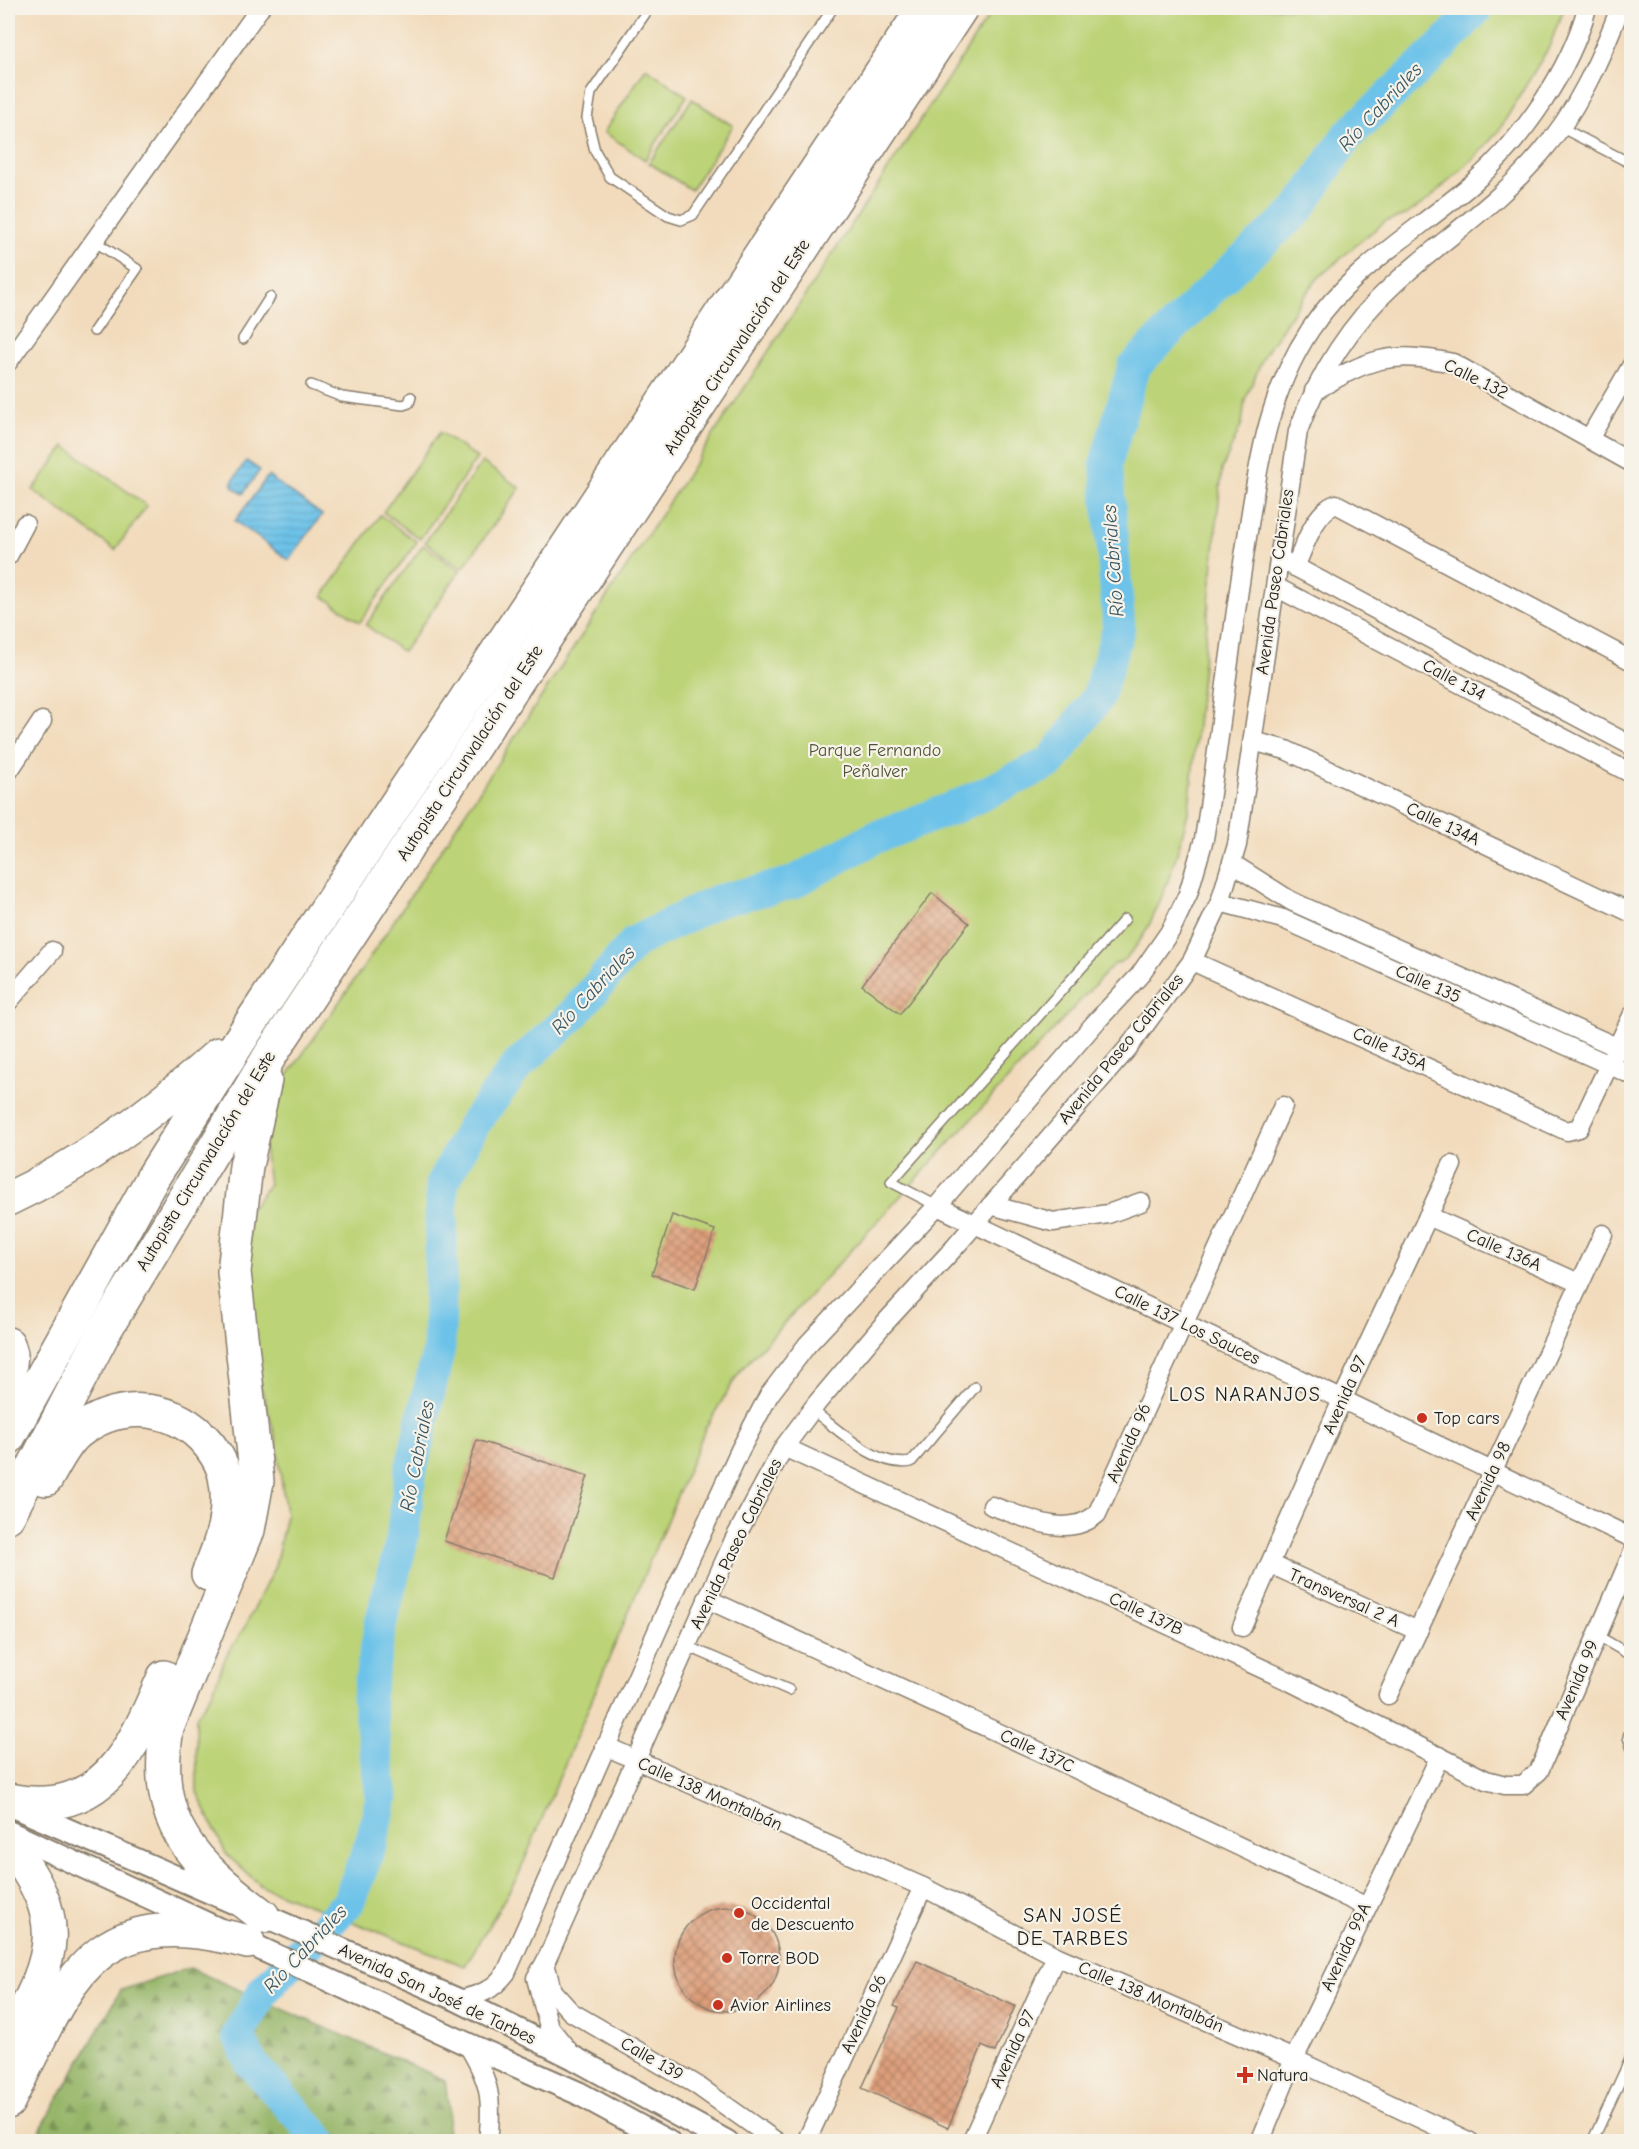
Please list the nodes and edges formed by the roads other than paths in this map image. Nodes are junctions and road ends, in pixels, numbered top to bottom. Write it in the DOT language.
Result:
graph roads {
  1 [pos="260,8"];
  2 [pos="834,8"];
  3 [pos="924,8"];
  4 [pos="961,8"];
  5 [pos="1587,8"];
  6 [pos="1620,8"];
  7 [pos="647,11"];
  8 [pos="1562,128"];
  9 [pos="1632,164"];
  10 [pos="94,241"];
  11 [pos="270,297"];
  12 [pos="94,331"];
  13 [pos="243,339"];
  14 [pos="8,362"];
  15 [pos="1632,365"];
  16 [pos="311,385"];
  17 [pos="1312,392"];
  18 [pos="411,397"];
  19 [pos="1589,439"];
  20 [pos="1632,463"];
  21 [pos="25,524"];
  22 [pos="8,556"];
  23 [pos="1279,558"];
  24 [pos="1295,567"];
  25 [pos="1276,587"];
  26 [pos="1632,661"];
  27 [pos="42,722"];
  28 [pos="1253,741"];
  29 [pos="1632,746"];
  30 [pos="8,772"];
  31 [pos="1632,774"];
  32 [pos="1233,864"];
  33 [pos="1220,902"];
  34 [pos="1632,913"];
  35 [pos="1125,919"];
  36 [pos="52,951"];
  37 [pos="1192,961"];
  38 [pos="8,1002"];
  39 [pos="1632,1016"];
  40 [pos="247,1029"];
  41 [pos="1623,1051"];
  42 [pos="272,1054"];
  43 [pos="1607,1064"];
  44 [pos="1632,1075"];
  45 [pos="1283,1106"];
  46 [pos="1452,1165"];
  47 [pos="8,1199"];
  48 [pos="1141,1202"];
  49 [pos="991,1205"];
  50 [pos="937,1206"];
  51 [pos="1428,1216"];
  52 [pos="975,1224"];
  53 [pos="1603,1234"];
  54 [pos="1579,1283"];
  55 [pos="1184,1324"];
  56 [pos="8,1344"];
  57 [pos="8,1385"];
  58 [pos="975,1387"];
  59 [pos="1342,1400"];
  60 [pos="812,1410"];
  61 [pos="8,1438"];
  62 [pos="784,1447"];
  63 [pos="1493,1470"];
  64 [pos="992,1506"];
  65 [pos="8,1516"];
  66 [pos="8,1534"];
  67 [pos="1632,1538"];
  68 [pos="1632,1554"];
  69 [pos="1270,1564"];
  70 [pos="707,1599"];
  71 [pos="1242,1627"];
  72 [pos="1418,1631"];
  73 [pos="1596,1635"];
  74 [pos="687,1646"];
  75 [pos="1632,1656"];
  76 [pos="789,1690"];
  77 [pos="1388,1695"];
  78 [pos="1632,1725"];
  79 [pos="605,1746"];
  80 [pos="1632,1749"];
  81 [pos="1440,1756"];
  82 [pos="636,1761"];
  83 [pos="1505,1785"];
  84 [pos="8,1802"];
  85 [pos="8,1832"];
  86 [pos="8,1843"];
  87 [pos="923,1887"];
  88 [pos="1365,1906"];
  89 [pos="255,1929"];
  90 [pos="1056,1956"];
  91 [pos="545,1963"];
  92 [pos="458,2000"];
  93 [pos="467,2044"];
  94 [pos="8,2045"];
  95 [pos="1632,2055"];
  96 [pos="574,2058"];
  97 [pos="1294,2059"];
  98 [pos="8,2102"];
  99 [pos="488,2142"];
  100 [pos="668,2142"];
  101 [pos="727,2142"];
  102 [pos="777,2142"];
  103 [pos="806,2142"];
  104 [pos="970,2142"];
  105 [pos="1260,2142"];
  106 [pos="1470,2142"];
  107 [pos="1592,2142"];
  1 -- 10 [label="street"];
  2 -- 7 [label="lane"];
  3 -- 40 [label="highway, Autopista Circunvalación del Este"];
  4 -- 42 [label="highway, Autopista Circunvalación del Este"];
  5 -- 50 [label="street, Avenida Paseo Cabriales"];
  6 -- 8 [label="street, Avenida Paseo Cabriales"];
  8 -- 9 [label="lane"];
  8 -- 17 [label="street, Avenida Paseo Cabriales"];
  10 -- 12 [label="lane"];
  10 -- 14 [label="street"];
  11 -- 13 [label="lane"];
  15 -- 19 [label="street"];
  16 -- 18 [label="lane"];
  17 -- 19 [label="street, Calle 132"];
  17 -- 23 [label="street, Avenida Paseo Cabriales"];
  19 -- 20 [label="street, Calle 132"];
  21 -- 22 [label="street"];
  23 -- 24 [label="street, Calle 134"];
  23 -- 25 [label="street, Avenida Paseo Cabriales"];
  24 -- 26 [label="street"];
  24 -- 29 [label="street, Calle 134"];
  25 -- 28 [label="street, Avenida Paseo Cabriales"];
  25 -- 31 [label="street, Calle 134"];
  27 -- 30 [label="street"];
  28 -- 32 [label="street, Avenida Paseo Cabriales"];
  28 -- 34 [label="street, Calle 134A"];
  32 -- 33 [label="street, Avenida Paseo Cabriales"];
  32 -- 41 [label="street, Calle 135"];
  33 -- 37 [label="street, Avenida Paseo Cabriales"];
  33 -- 43 [label="street, Calle 135"];
  35 -- 50 [label="lane"];
  36 -- 38 [label="street"];
  37 -- 43 [label="street, Calle 135A"];
  37 -- 49 [label="street, Avenida Paseo Cabriales"];
  39 -- 41 [label="street"];
  40 -- 47 [label="highway"];
  40 -- 61 [label="highway, Autopista Circunvalación del Este"];
  41 -- 43 [label="street"];
  42 -- 65 [label="highway, Autopista Circunvalación del Este"];
  42 -- 89 [label="highway"];
  43 -- 44 [label="street, Calle 135"];
  45 -- 55 [label="street, Avenida 96"];
  46 -- 51 [label="street, Avenida 97"];
  48 -- 49 [label="street"];
  49 -- 52 [label="street, Avenida Paseo Cabriales"];
  50 -- 52 [label="street, Calle 137 Los Sauces"];
  50 -- 79 [label="street, Avenida Paseo Cabriales"];
  51 -- 54 [label="street, Calle 136A"];
  51 -- 59 [label="street, Avenida 97"];
  52 -- 55 [label="street, Calle 137 Los Sauces"];
  52 -- 60 [label="street, Avenida Paseo Cabriales"];
  53 -- 54 [label="street, Avenida 98"];
  54 -- 63 [label="street, Avenida 98"];
  55 -- 59 [label="street, Calle 137 Los Sauces"];
  55 -- 64 [label="street, Avenida 96"];
  56 -- 57 [label="highway"];
  58 -- 60 [label="lane"];
  59 -- 63 [label="street, Calle 137 Los Sauces"];
  59 -- 69 [label="street, Avenida 97"];
  60 -- 62 [label="street, Avenida Paseo Cabriales"];
  62 -- 70 [label="street, Avenida Paseo Cabriales"];
  62 -- 81 [label="street, Calle 137B"];
  63 -- 67 [label="street, Calle 137 Los Sauces"];
  63 -- 72 [label="street, Avenida 98"];
  66 -- 84 [label="highway"];
  68 -- 73 [label="street, Avenida 99"];
  69 -- 71 [label="street, Avenida 97"];
  69 -- 72 [label="street, Transversal 2 A"];
  70 -- 74 [label="street, Avenida Paseo Cabriales"];
  70 -- 88 [label="street, Calle 137C"];
  72 -- 77 [label="street, Avenida 98"];
  73 -- 75 [label="lane"];
  73 -- 83 [label="street, Avenida 99"];
  74 -- 76 [label="lane"];
  74 -- 82 [label="street, Avenida Paseo Cabriales"];
  78 -- 80 [label="lane"];
  79 -- 82 [label="street, Calle 138 Montalbán"];
  79 -- 92 [label="street, Avenida Paseo Cabriales"];
  81 -- 83 [label="street, Calle 137B"];
  81 -- 88 [label="street, Avenida 99A"];
  82 -- 87 [label="street, Calle 138 Montalbán"];
  82 -- 91 [label="street, Avenida Paseo Cabriales"];
  84 -- 89 [label="street, Avenida San José de Tarbes"];
  85 -- 89 [label="street, Avenida San José de Tarbes"];
  86 -- 94 [label="highway"];
  87 -- 90 [label="street, Calle 138 Montalbán"];
  87 -- 103 [label="street, Avenida 96"];
  88 -- 97 [label="street, Avenida 99A"];
  89 -- 92 [label="street, Avenida San José de Tarbes"];
  89 -- 93 [label="street, Avenida San José de Tarbes"];
  89 -- 98 [label="highway"];
  90 -- 97 [label="street, Calle 138 Montalbán"];
  90 -- 104 [label="street, Avenida 97"];
  91 -- 96 [label="street, Avenida Paseo Cabriales"];
  91 -- 102 [label="street, Calle 139"];
  92 -- 96 [label="street, Avenida San José de Tarbes"];
  93 -- 99 [label="street"];
  93 -- 100 [label="street, Avenida San José de Tarbes"];
  95 -- 107 [label="lane"];
  96 -- 101 [label="street, Avenida San José de Tarbes"];
  97 -- 105 [label="street, Avenida 99A"];
  97 -- 106 [label="street, Calle 138 Montalbán"];
}
